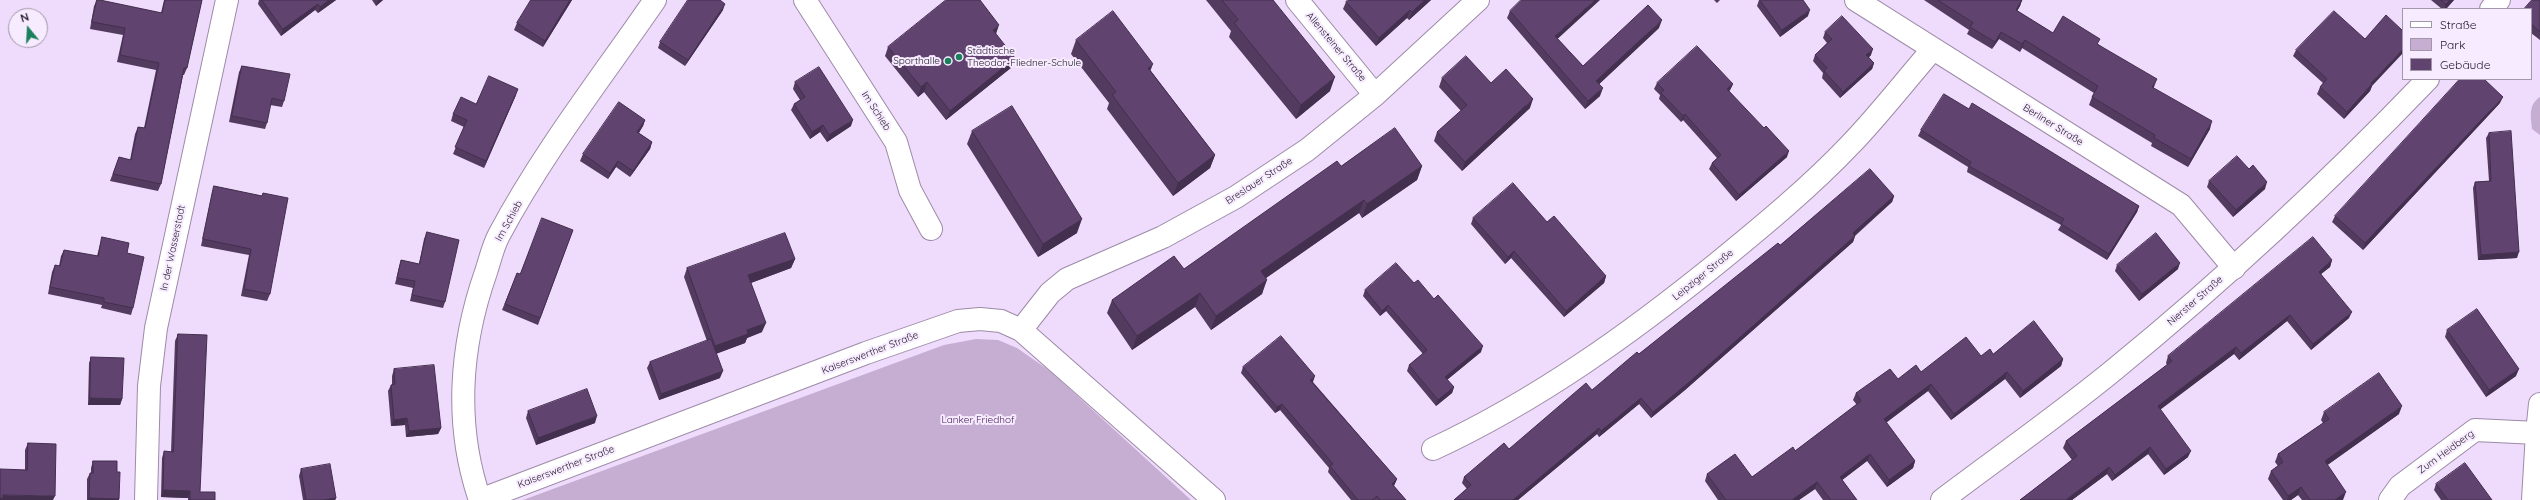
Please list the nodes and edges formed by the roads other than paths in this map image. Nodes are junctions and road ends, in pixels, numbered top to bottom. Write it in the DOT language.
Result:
graph roads {
  1 [pos="227,0"];
  2 [pos="655,0"];
  3 [pos="805,0"];
  4 [pos="1297,0"];
  5 [pos="1478,0"];
  6 [pos="1856,0"];
  7 [pos="2499,0"];
  8 [pos="2492,8"];
  9 [pos="1933,49"];
  10 [pos="2427,80"];
  11 [pos="1375,95"];
  12 [pos="931,229"];
  13 [pos="2234,268"];
  14 [pos="1021,330"];
  15 [pos="2540,404"];
  16 [pos="2537,433"];
  17 [pos="1433,449"];
  18 [pos="146,500"];
  19 [pos="480,500"];
  20 [pos="1214,500"];
  21 [pos="1942,500"];
  22 [pos="2390,500"];
  23 [pos="2533,500"];
  1 -- 18 [label="street, In der Wasserstadt"];
  2 -- 19 [label="street, Im Schieb"];
  3 -- 12 [label="street, Im Schieb"];
  4 -- 11 [label="street, Allensteiner Straße"];
  5 -- 11 [label="street, Breslauer Straße"];
  6 -- 9 [label="street, Berliner Straße"];
  7 -- 8 [label="street"];
  9 -- 13 [label="street, Berliner Straße"];
  9 -- 17 [label="street, Leipziger Straße"];
  10 -- 13 [label="street, Nierster Straße"];
  11 -- 14 [label="street, Breslauer Straße"];
  13 -- 21 [label="street, Nierster Straße"];
  14 -- 19 [label="street, Kaiserswerther Straße"];
  14 -- 20 [label="street, Kaiserswerther Straße"];
  15 -- 16 [label="street"];
  16 -- 22 [label="street, Zum Heidberg"];
  16 -- 23 [label="street"];
}
